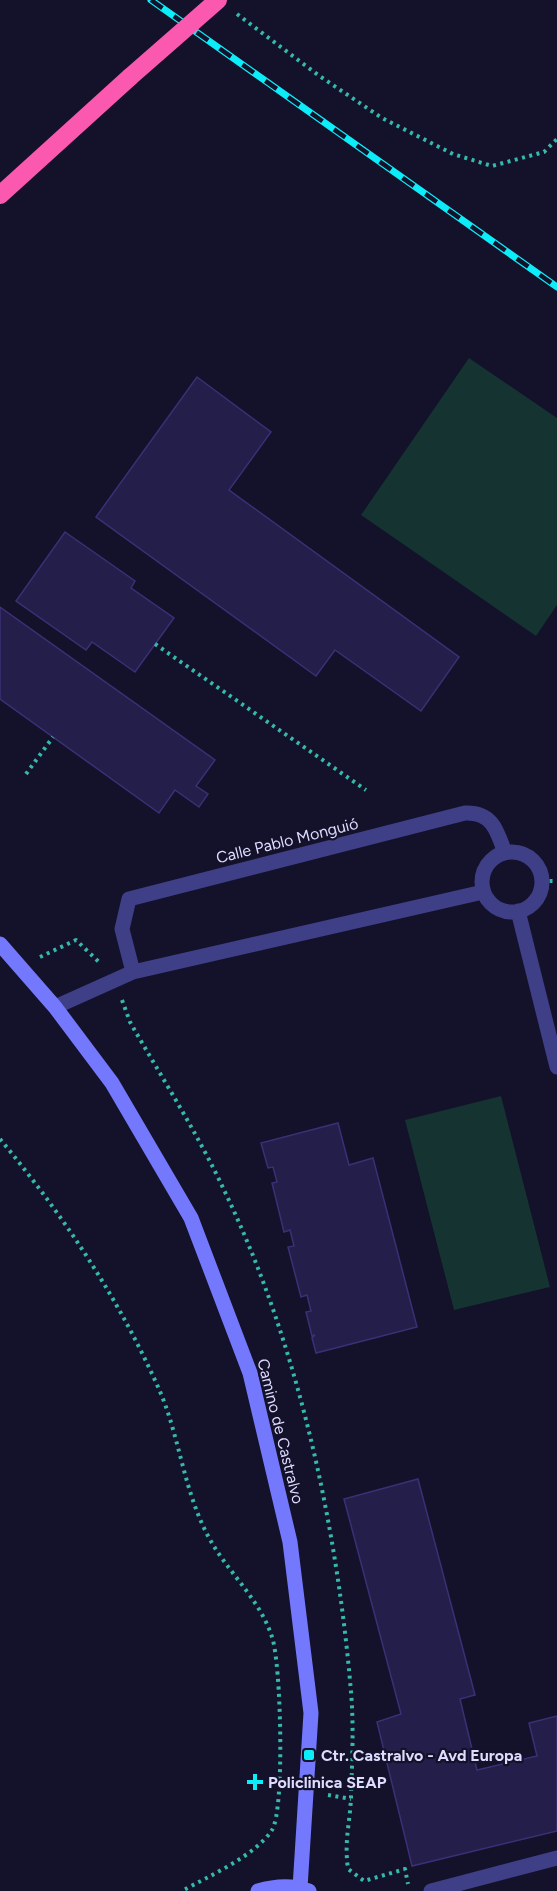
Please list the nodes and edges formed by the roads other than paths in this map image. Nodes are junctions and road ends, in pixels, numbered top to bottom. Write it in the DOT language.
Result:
graph roads {
  1 [pos="218,0"];
  2 [pos="0,195"];
  3 [pos="505,853"];
  4 [pos="549,881"];
  5 [pos="483,892"];
  6 [pos="518,911"];
  7 [pos="0,944"];
  8 [pos="133,972"];
  9 [pos="55,1007"];
  10 [pos="557,1067"];
  11 [pos="557,1858"];
  12 [pos="305,1889"];
  13 [pos="258,1891"];
  14 [pos="431,1891"];
  1 -- 2 [label="highway, bridge"];
  3 -- 4 [label="street"];
  3 -- 5 [label="street"];
  3 -- 8 [label="street, Calle Pablo Monguió"];
  4 -- 6 [label="street"];
  5 -- 6 [label="street"];
  5 -- 8 [label="street"];
  6 -- 10 [label="street"];
  7 -- 9 [label="street, Camino de Castralvo"];
  8 -- 9 [label="street"];
  9 -- 12 [label="street, Camino de Castralvo"];
  11 -- 14 [label="street"];
  12 -- 13 [label="street"];
}
